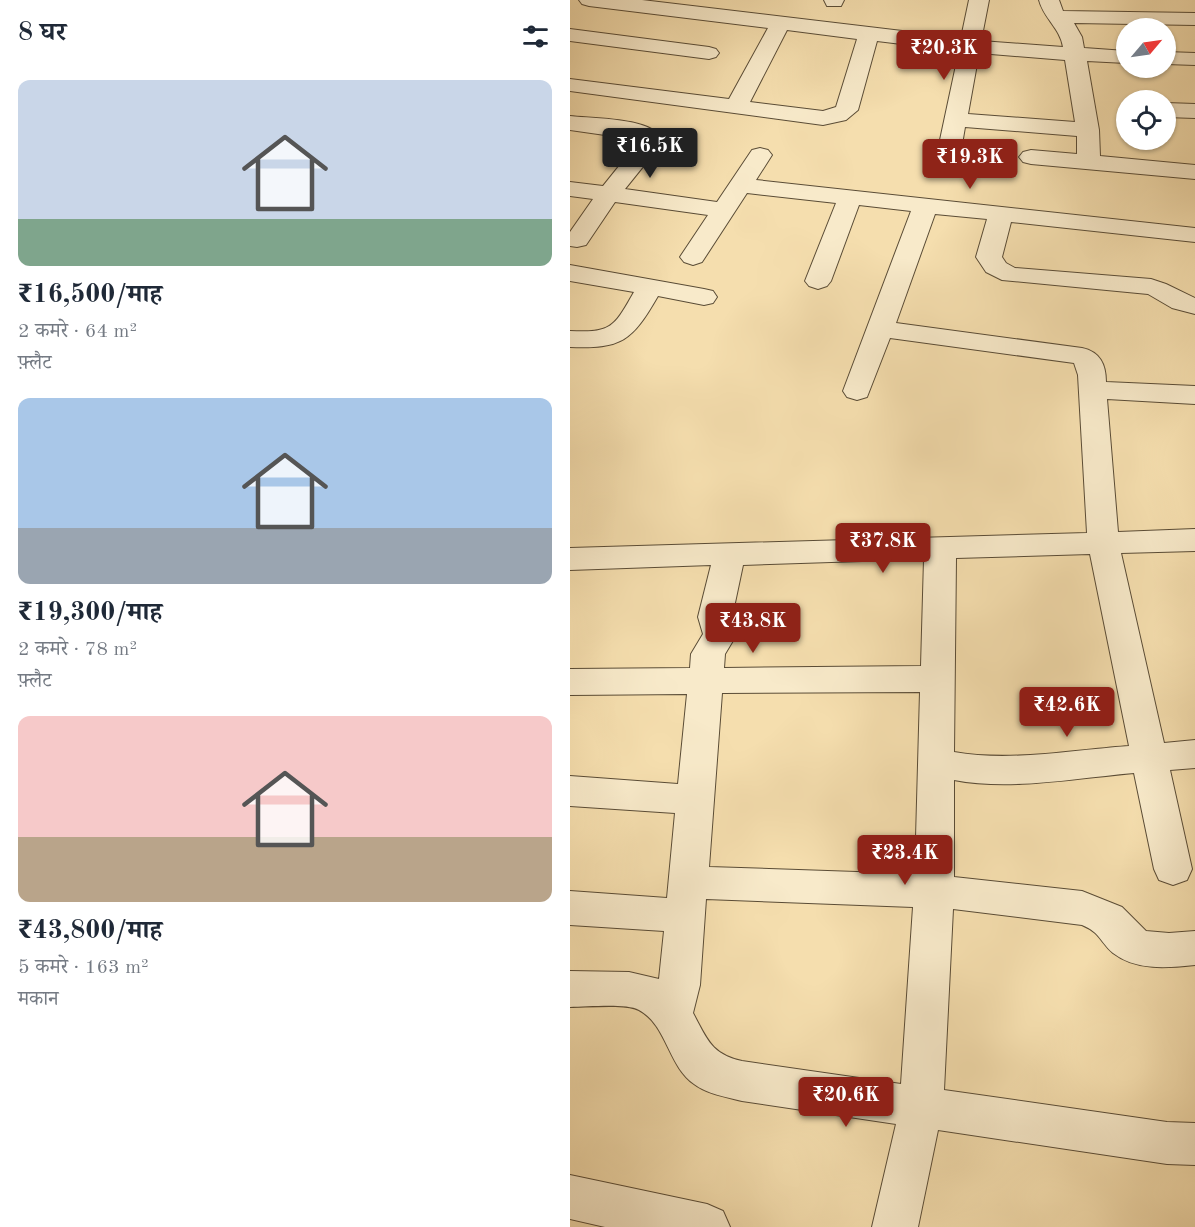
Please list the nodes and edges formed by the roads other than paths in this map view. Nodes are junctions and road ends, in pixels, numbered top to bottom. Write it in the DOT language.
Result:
graph roads {
  1 [pos="589,0"];
  2 [pos="979,0"];
  3 [pos="661,4"];
  4 [pos="733,8"];
  5 [pos="1053,8"];
  6 [pos="1195,19"];
  7 [pos="780,24"];
  8 [pos="570,35"];
  9 [pos="868,36"];
  10 [pos="971,46"];
  11 [pos="709,53"];
  12 [pos="1075,55"];
  13 [pos="1116,57"];
  14 [pos="1176,58"];
  15 [pos="1195,59"];
  16 [pos="692,84"];
  17 [pos="570,85"];
  18 [pos="736,106"];
  19 [pos="1176,110"];
  20 [pos="1195,111"];
  21 [pos="956,120"];
  22 [pos="570,123"];
  23 [pos="1088,130"];
  24 [pos="760,155"];
  25 [pos="1031,157"];
  26 [pos="1089,162"];
  27 [pos="946,168"];
  28 [pos="1195,172"];
  29 [pos="740,185"];
  30 [pos="570,189"];
  31 [pos="609,194"];
  32 [pos="850,198"];
  33 [pos="926,207"];
  34 [pos="724,210"];
  35 [pos="1001,215"];
  36 [pos="1195,235"];
  37 [pos="577,240"];
  38 [pos="693,257"];
  39 [pos="570,273"];
  40 [pos="818,281"];
  41 [pos="650,287"];
  42 [pos="704,297"];
  43 [pos="1195,306"];
  44 [pos="880,329"];
  45 [pos="570,339"];
  46 [pos="1092,390"];
  47 [pos="856,391"];
  48 [pos="1195,395"];
  49 [pos="1195,540"];
  50 [pos="1103,542"];
  51 [pos="940,548"];
  52 [pos="730,554"];
  53 [pos="570,560"];
  54 [pos="937,679"];
  55 [pos="704,681"];
  56 [pos="570,682"];
  57 [pos="1195,754"];
  58 [pos="1148,757"];
  59 [pos="936,763"];
  60 [pos="570,791"];
  61 [pos="694,800"];
  62 [pos="1173,869"];
  63 [pos="934,891"];
  64 [pos="686,899"];
  65 [pos="570,908"];
  66 [pos="1195,948"];
  67 [pos="570,989"];
  68 [pos="672,1014"];
  69 [pos="921,1108"];
  70 [pos="1181,1143"];
  71 [pos="570,1197"];
  72 [pos="707,1227"];
  73 [pos="895,1227"];
  1 -- 3 [label="street"];
  2 -- 10 [label="street"];
  3 -- 4 [label="street"];
  4 -- 7 [label="street"];
  4 -- 11 [label="street"];
  5 -- 6 [label="street"];
  5 -- 12 [label="street"];
  7 -- 9 [label="street"];
  7 -- 18 [label="street"];
  8 -- 11 [label="street"];
  9 -- 10 [label="street"];
  9 -- 18 [label="street"];
  10 -- 12 [label="street"];
  10 -- 21 [label="street"];
  11 -- 16 [label="street"];
  12 -- 13 [label="street"];
  12 -- 23 [label="street"];
  14 -- 15 [label="street"];
  16 -- 17 [label="street"];
  16 -- 18 [label="street"];
  19 -- 20 [label="street"];
  21 -- 23 [label="street"];
  21 -- 27 [label="street"];
  22 -- 31 [label="street"];
  23 -- 26 [label="street"];
  24 -- 29 [label="street"];
  25 -- 26 [label="street"];
  26 -- 28 [label="street"];
  29 -- 32 [label="street"];
  29 -- 34 [label="street"];
  30 -- 31 [label="street"];
  31 -- 34 [label="street"];
  31 -- 37 [label="street"];
  32 -- 33 [label="street"];
  32 -- 40 [label="street"];
  33 -- 35 [label="street"];
  33 -- 44 [label="street"];
  34 -- 38 [label="street"];
  35 -- 36 [label="street"];
  35 -- 43 [label="street"];
  39 -- 41 [label="street"];
  41 -- 42 [label="street"];
  41 -- 45 [label="street"];
  44 -- 46 [label="street"];
  44 -- 47 [label="street"];
  46 -- 48 [label="street"];
  46 -- 50 [label="street"];
  49 -- 50 [label="street"];
  50 -- 51 [label="street"];
  50 -- 58 [label="street"];
  51 -- 52 [label="street"];
  51 -- 54 [label="street"];
  52 -- 53 [label="street"];
  52 -- 55 [label="street"];
  54 -- 55 [label="street"];
  54 -- 59 [label="street"];
  55 -- 56 [label="street"];
  55 -- 61 [label="street"];
  57 -- 58 [label="street"];
  58 -- 59 [label="street"];
  58 -- 62 [label="street"];
  59 -- 63 [label="street"];
  60 -- 61 [label="street"];
  61 -- 64 [label="street"];
  63 -- 64 [label="street"];
  63 -- 66 [label="street"];
  63 -- 69 [label="street"];
  64 -- 65 [label="street"];
  64 -- 68 [label="street"];
  67 -- 68 [label="street"];
  68 -- 69 [label="street"];
  69 -- 70 [label="street"];
  69 -- 73 [label="street"];
  71 -- 72 [label="street"];
}
